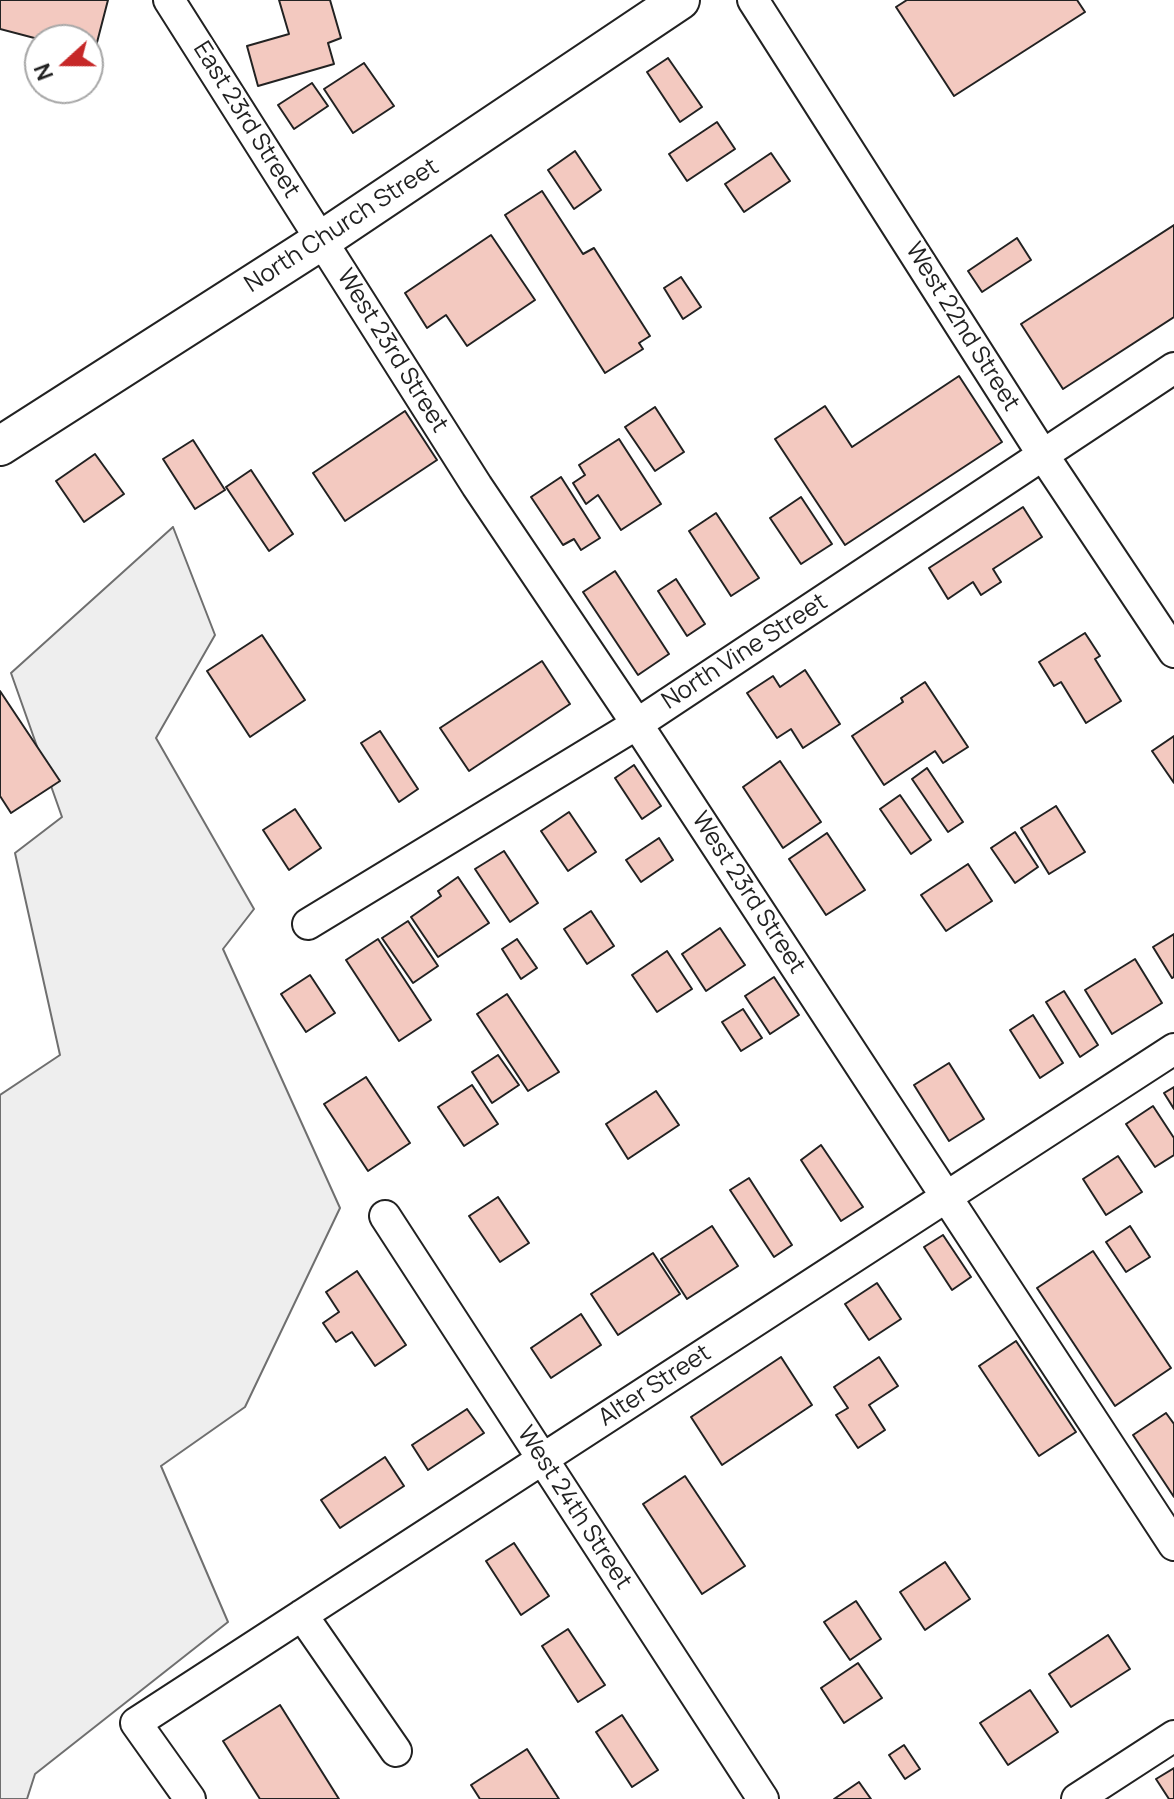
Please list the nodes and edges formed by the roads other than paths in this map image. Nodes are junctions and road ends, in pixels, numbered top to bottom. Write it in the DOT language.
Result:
graph roads {
  1 [pos="169,0"];
  2 [pos="680,0"];
  3 [pos="753,0"];
  4 [pos="322,240"];
  5 [pos="1174,368"];
  6 [pos="0,446"];
  7 [pos="1043,455"];
  8 [pos="1174,652"];
  9 [pos="637,724"];
  10 [pos="308,924"];
  11 [pos="1174,1049"];
  12 [pos="947,1197"];
  13 [pos="385,1216"];
  14 [pos="543,1459"];
  15 [pos="1174,1545"];
  16 [pos="302,1615"];
  17 [pos="1174,1736"];
  18 [pos="396,1751"];
  19 [pos="190,1799"];
  20 [pos="763,1799"];
  21 [pos="1077,1799"];
  1 -- 4 [label="street, East 23rd Street"];
  2 -- 4 [label="main road, North Church Street"];
  3 -- 7 [label="street, West 22nd Street"];
  4 -- 6 [label="main road, North Church Street"];
  4 -- 9 [label="street, West 23rd Street"];
  5 -- 7 [label="street, North Vine Street"];
  7 -- 8 [label="street, West 22nd Street"];
  7 -- 9 [label="street, North Vine Street"];
  9 -- 10 [label="street, North Vine Street"];
  9 -- 12 [label="street, West 23rd Street"];
  11 -- 12 [label="street, Alter Street"];
  12 -- 14 [label="street, Alter Street"];
  12 -- 15 [label="street, West 23rd Street"];
  13 -- 14 [label="street, West 24th Street"];
  14 -- 16 [label="street, Alter Street"];
  14 -- 20 [label="street, West 24th Street"];
  16 -- 18 [label="street"];
  16 -- 19 [label="street, Alter Street"];
  17 -- 21 [label="street"];
}
